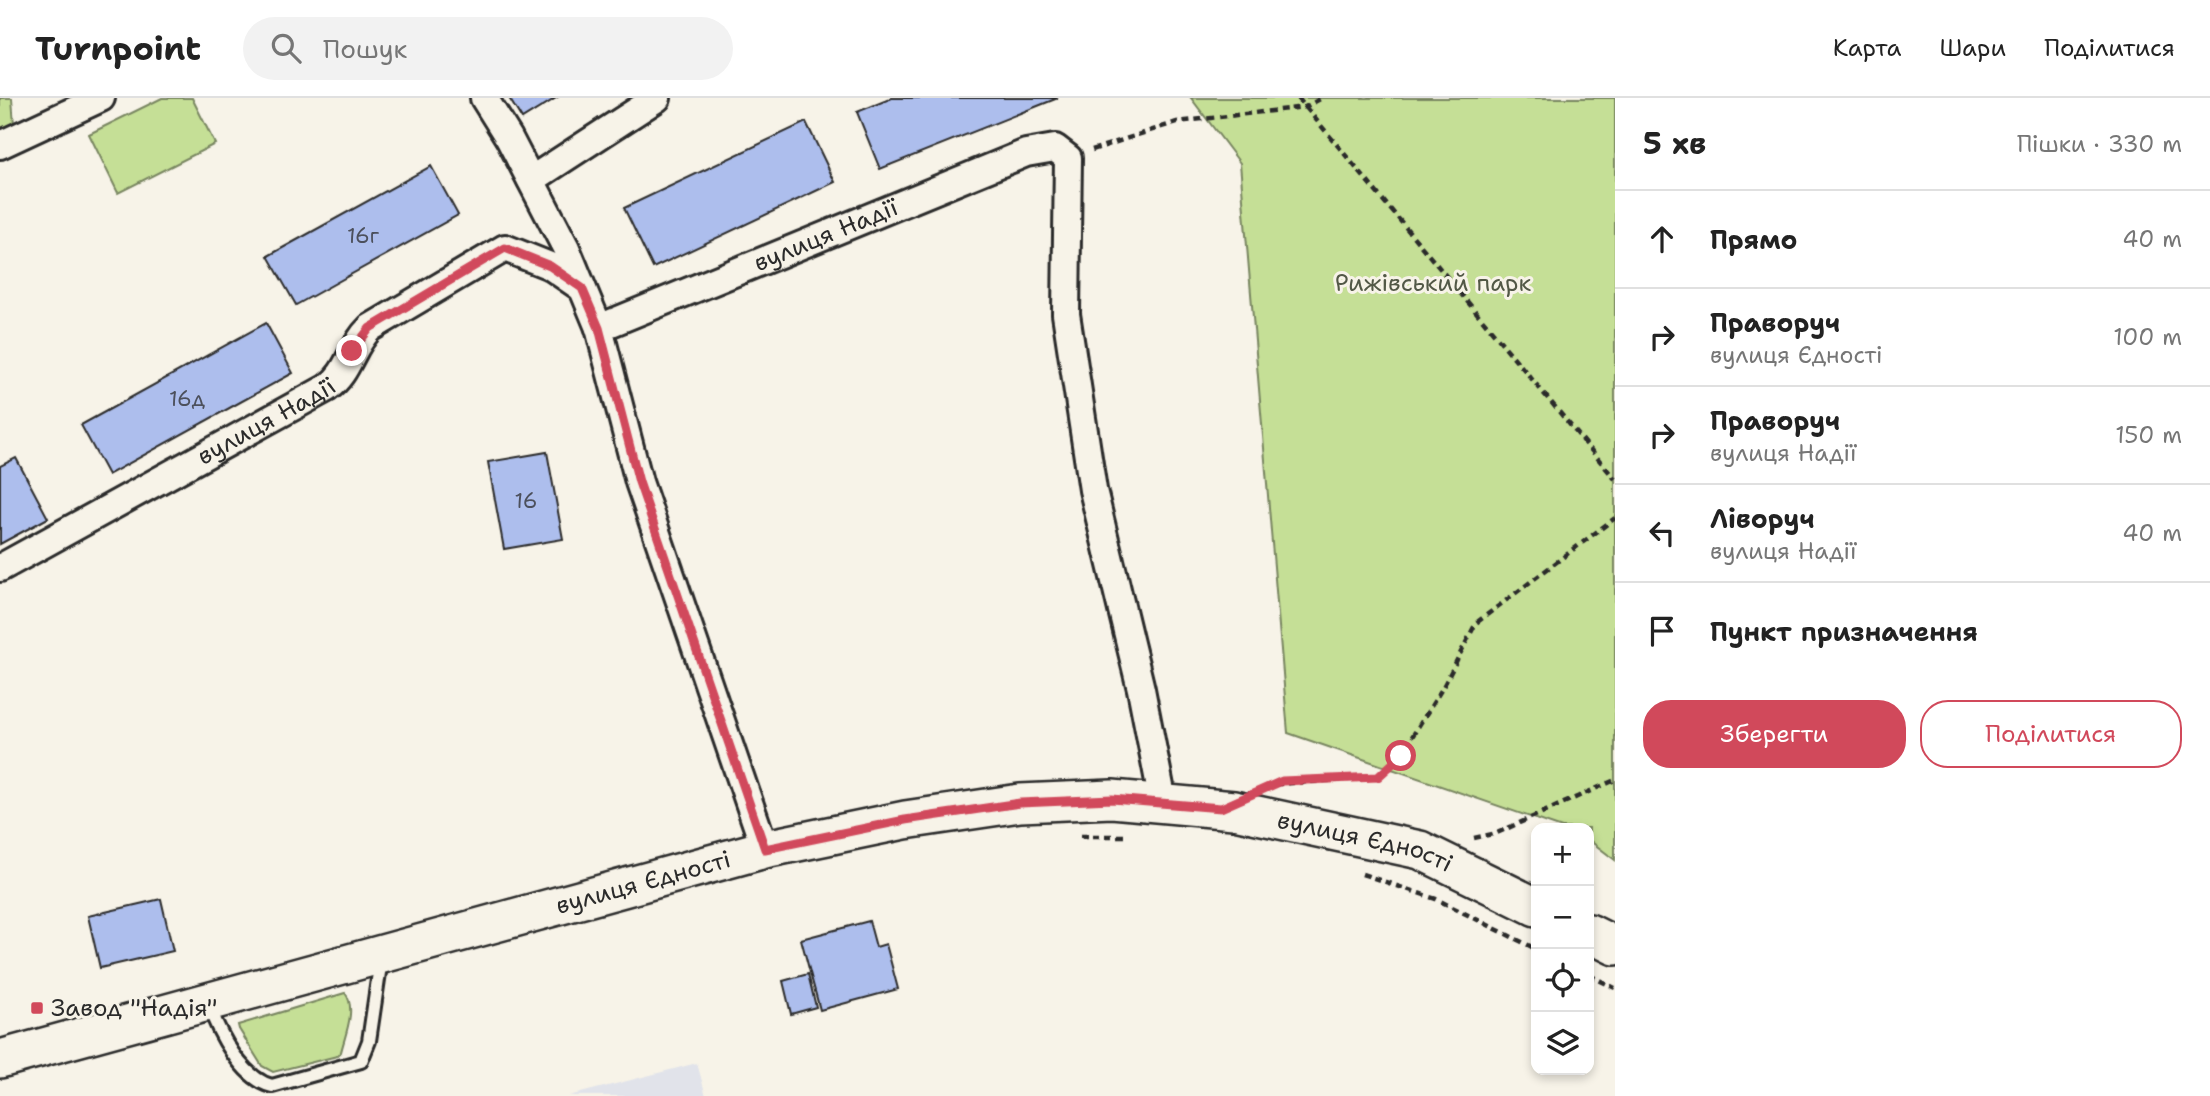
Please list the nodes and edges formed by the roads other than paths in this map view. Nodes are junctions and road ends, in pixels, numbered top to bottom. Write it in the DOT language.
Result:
graph roads {
  1 [pos="101,98"];
  2 [pos="484,98"];
  3 [pos="657,98"];
  4 [pos="0,145"];
  5 [pos="531,180"];
  6 [pos="582,288"];
  7 [pos="599,328"];
  8 [pos="0,568"];
  9 [pos="1163,802"];
  10 [pos="765,849"];
  11 [pos="1531,905"];
  12 [pos="1594,936"];
  13 [pos="1615,946"];
  14 [pos="382,956"];
  15 [pos="209,1003"];
  16 [pos="0,1059"];
  1 -- 4 [label="street"];
  2 -- 5 [label="street"];
  3 -- 5 [label="street"];
  5 -- 6 [label="street"];
  6 -- 7 [label="street"];
  6 -- 8 [label="street, вулиця Надії"];
  7 -- 9 [label="street, вулиця Надії"];
  7 -- 10 [label="street"];
  9 -- 10 [label="street, вулиця Єдності"];
  9 -- 11 [label="street, вулиця Єдності"];
  10 -- 14 [label="street, вулиця Єдності"];
  12 -- 13 [label="street"];
  14 -- 15 [label="street, вулиця Єдності"];
  14 -- 15 [label="lane"];
  15 -- 16 [label="street, вулиця Єдності"];
}
